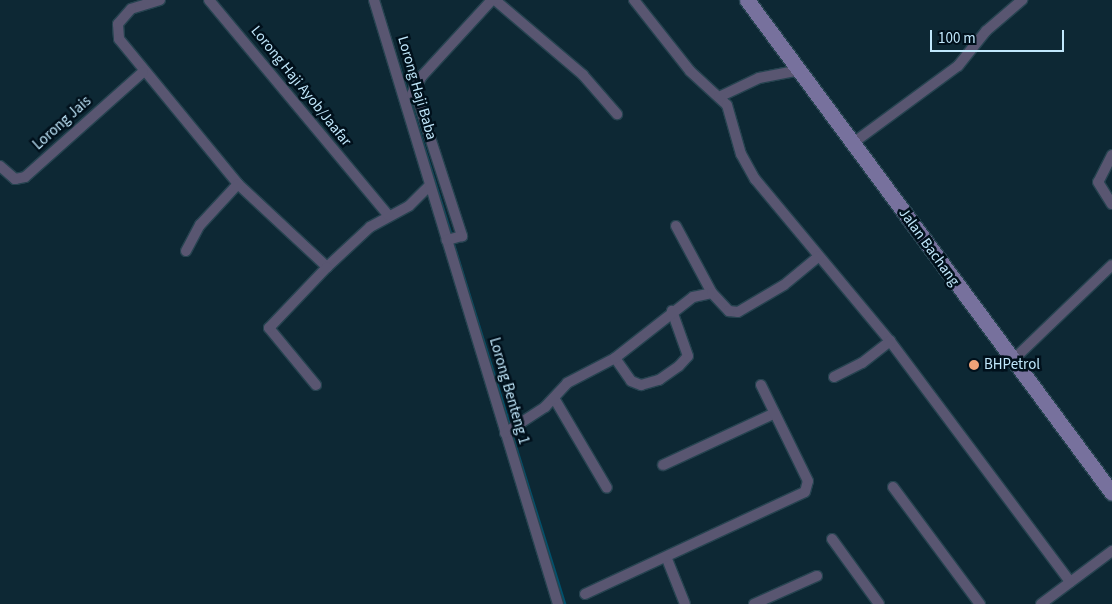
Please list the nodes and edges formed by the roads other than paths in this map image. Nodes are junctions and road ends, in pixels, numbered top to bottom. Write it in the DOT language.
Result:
graph roads {
  1 [pos="160,0"];
  2 [pos="209,0"];
  3 [pos="374,0"];
  4 [pos="492,0"];
  5 [pos="634,0"];
  6 [pos="747,0"];
  7 [pos="1022,0"];
  8 [pos="800,70"];
  9 [pos="143,72"];
  10 [pos="414,90"];
  11 [pos="720,97"];
  12 [pos="408,109"];
  13 [pos="617,114"];
  14 [pos="853,143"];
  15 [pos="1112,155"];
  16 [pos="0,166"];
  17 [pos="238,184"];
  18 [pos="429,186"];
  19 [pos="1112,204"];
  20 [pos="388,215"];
  21 [pos="676,226"];
  22 [pos="451,239"];
  23 [pos="186,250"];
  24 [pos="819,256"];
  25 [pos="1112,265"];
  26 [pos="326,267"];
  27 [pos="712,293"];
  28 [pos="672,311"];
  29 [pos="890,341"];
  30 [pos="615,358"];
  31 [pos="1013,360"];
  32 [pos="834,377"];
  33 [pos="316,385"];
  34 [pos="761,385"];
  35 [pos="554,398"];
  36 [pos="774,413"];
  37 [pos="507,432"];
  38 [pos="663,465"];
  39 [pos="893,487"];
  40 [pos="607,488"];
  41 [pos="1111,491"];
  42 [pos="832,539"];
  43 [pos="1112,551"];
  44 [pos="667,559"];
  45 [pos="817,576"];
  46 [pos="1070,582"];
  47 [pos="584,594"];
  48 [pos="558,604"];
  49 [pos="685,604"];
  50 [pos="754,604"];
  51 [pos="879,604"];
  52 [pos="980,604"];
  53 [pos="1042,604"];
  1 -- 9 [label="street"];
  2 -- 20 [label="street, Lorong Haji Ayob/Jaafar"];
  3 -- 12 [label="street, Lorong Haji Baba"];
  4 -- 10 [label="street"];
  4 -- 13 [label="street"];
  5 -- 11 [label="street"];
  6 -- 8 [label="street, Jalan Bachang"];
  7 -- 14 [label="street"];
  8 -- 11 [label="street"];
  8 -- 14 [label="street, Jalan Bachang"];
  9 -- 16 [label="street, Lorong Jais"];
  9 -- 17 [label="street"];
  10 -- 12 [label="street"];
  10 -- 22 [label="street"];
  11 -- 24 [label="street"];
  12 -- 18 [label="street, Lorong Haji Baba"];
  14 -- 31 [label="street, Jalan Bachang"];
  15 -- 19 [label="street"];
  17 -- 23 [label="street"];
  17 -- 26 [label="street"];
  18 -- 20 [label="street"];
  18 -- 22 [label="street, Lorong Benteng 1"];
  20 -- 26 [label="street"];
  21 -- 27 [label="street"];
  22 -- 37 [label="street, Lorong Benteng 1"];
  24 -- 27 [label="street"];
  24 -- 29 [label="street"];
  25 -- 31 [label="street"];
  26 -- 33 [label="street"];
  27 -- 28 [label="street"];
  28 -- 30 [label="street"];
  28 -- 30 [label="street"];
  29 -- 32 [label="street"];
  29 -- 46 [label="street"];
  30 -- 35 [label="street"];
  31 -- 41 [label="street, Jalan Bachang"];
  34 -- 36 [label="street"];
  35 -- 37 [label="street"];
  35 -- 40 [label="street"];
  36 -- 38 [label="street"];
  36 -- 44 [label="street"];
  37 -- 48 [label="street, Lorong Benteng 1"];
  39 -- 52 [label="street"];
  42 -- 51 [label="street"];
  43 -- 46 [label="street"];
  44 -- 47 [label="street"];
  44 -- 49 [label="street"];
  45 -- 50 [label="street"];
  46 -- 53 [label="street"];
}
